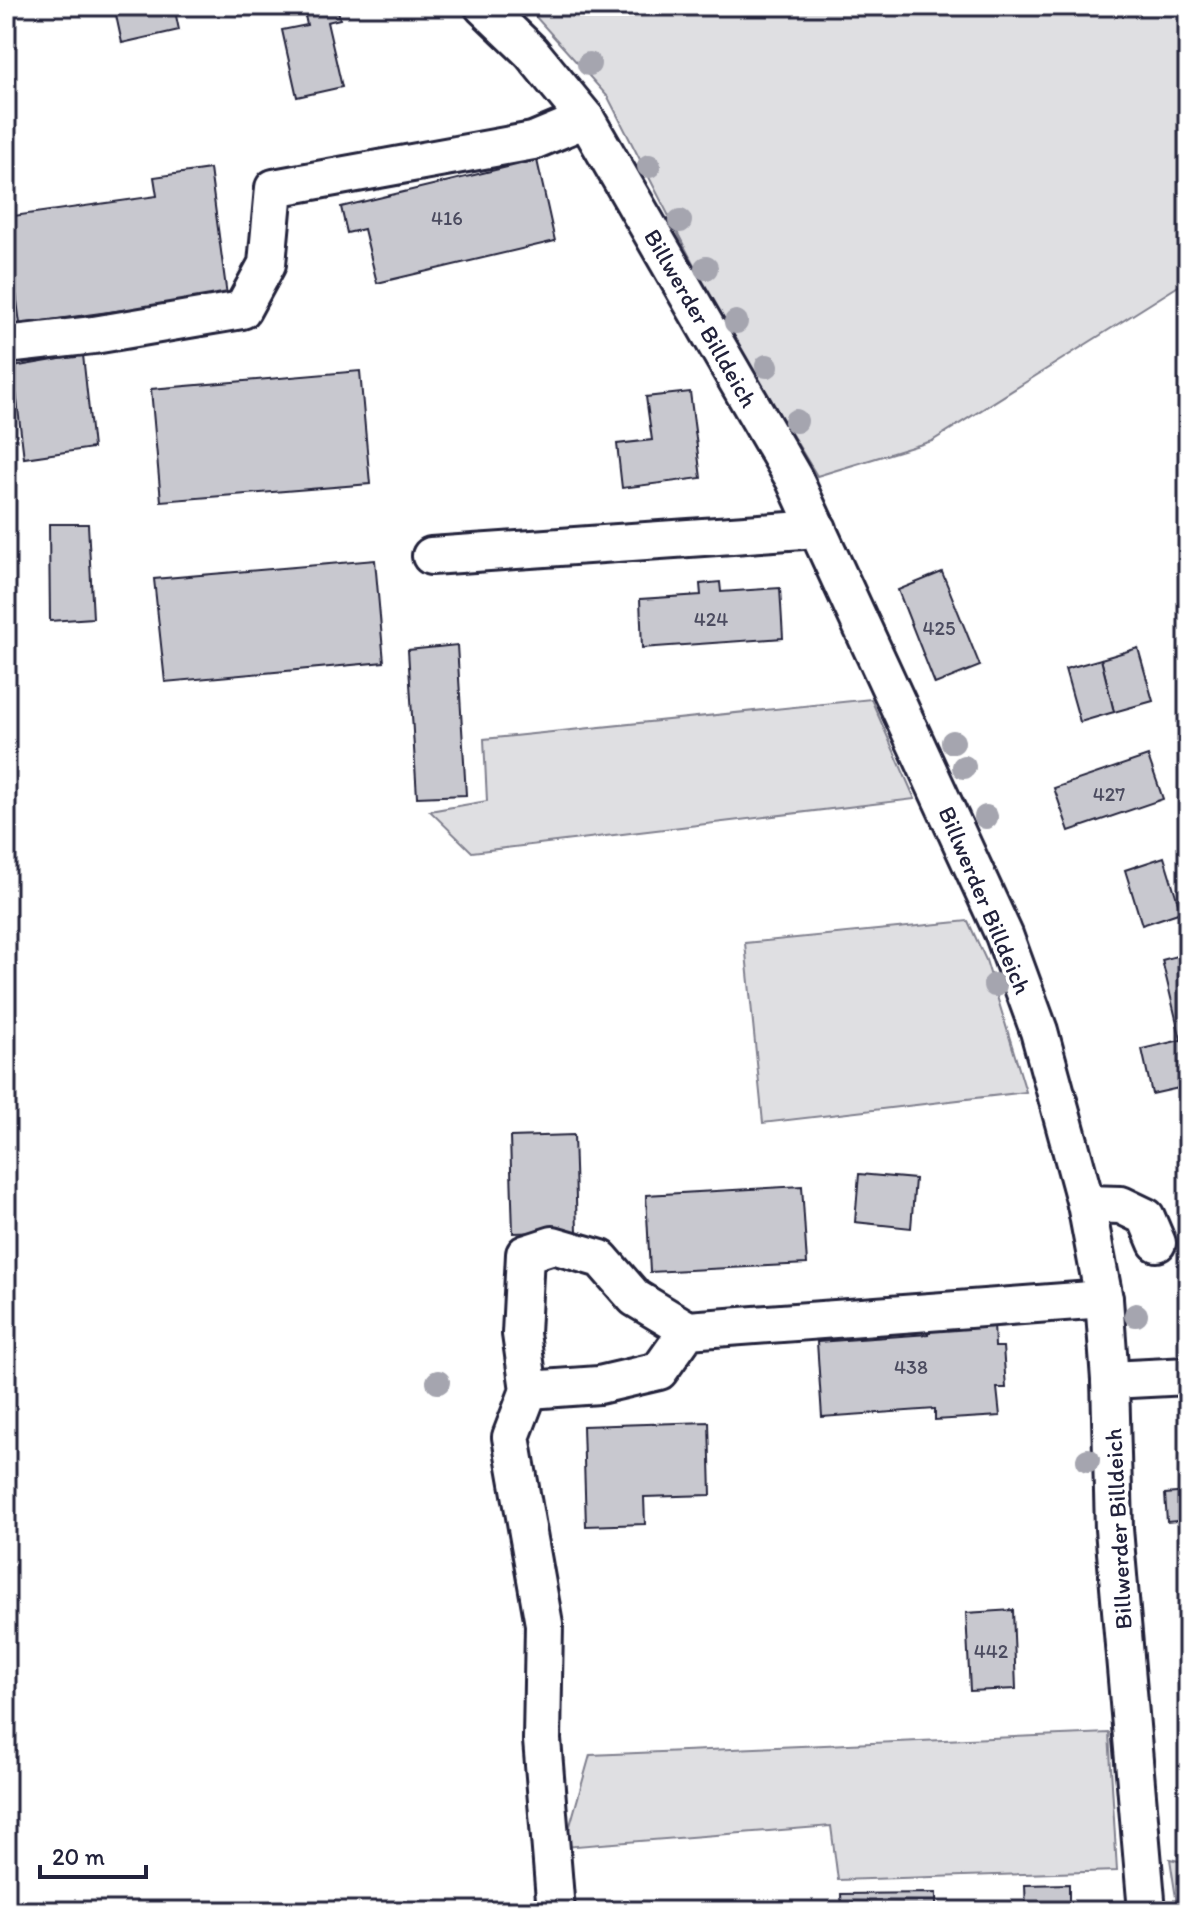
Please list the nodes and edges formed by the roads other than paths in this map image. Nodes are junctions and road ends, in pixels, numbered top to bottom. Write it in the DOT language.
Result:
graph roads {
  1 [pos="483,6"];
  2 [pos="586,119"];
  3 [pos="6,345"];
  4 [pos="818,529"];
  5 [pos="431,556"];
  6 [pos="1086,1204"];
  7 [pos="1157,1243"];
  8 [pos="1104,1299"];
  9 [pos="688,1330"];
  10 [pos="1188,1376"];
  11 [pos="1110,1380"];
  12 [pos="529,1390"];
  13 [pos="556,1911"];
  14 [pos="1147,1911"];
  1 -- 2 [label="street, Billwerder Billdeich"];
  2 -- 3 [label="street"];
  2 -- 4 [label="street, Billwerder Billdeich"];
  4 -- 5 [label="street"];
  4 -- 6 [label="street, Billwerder Billdeich"];
  6 -- 7 [label="street"];
  6 -- 8 [label="street, Billwerder Billdeich"];
  8 -- 9 [label="street"];
  8 -- 11 [label="street, Billwerder Billdeich"];
  9 -- 12 [label="street"];
  9 -- 12 [label="street"];
  10 -- 11 [label="street"];
  11 -- 14 [label="street, Billwerder Billdeich"];
  12 -- 13 [label="street"];
}
